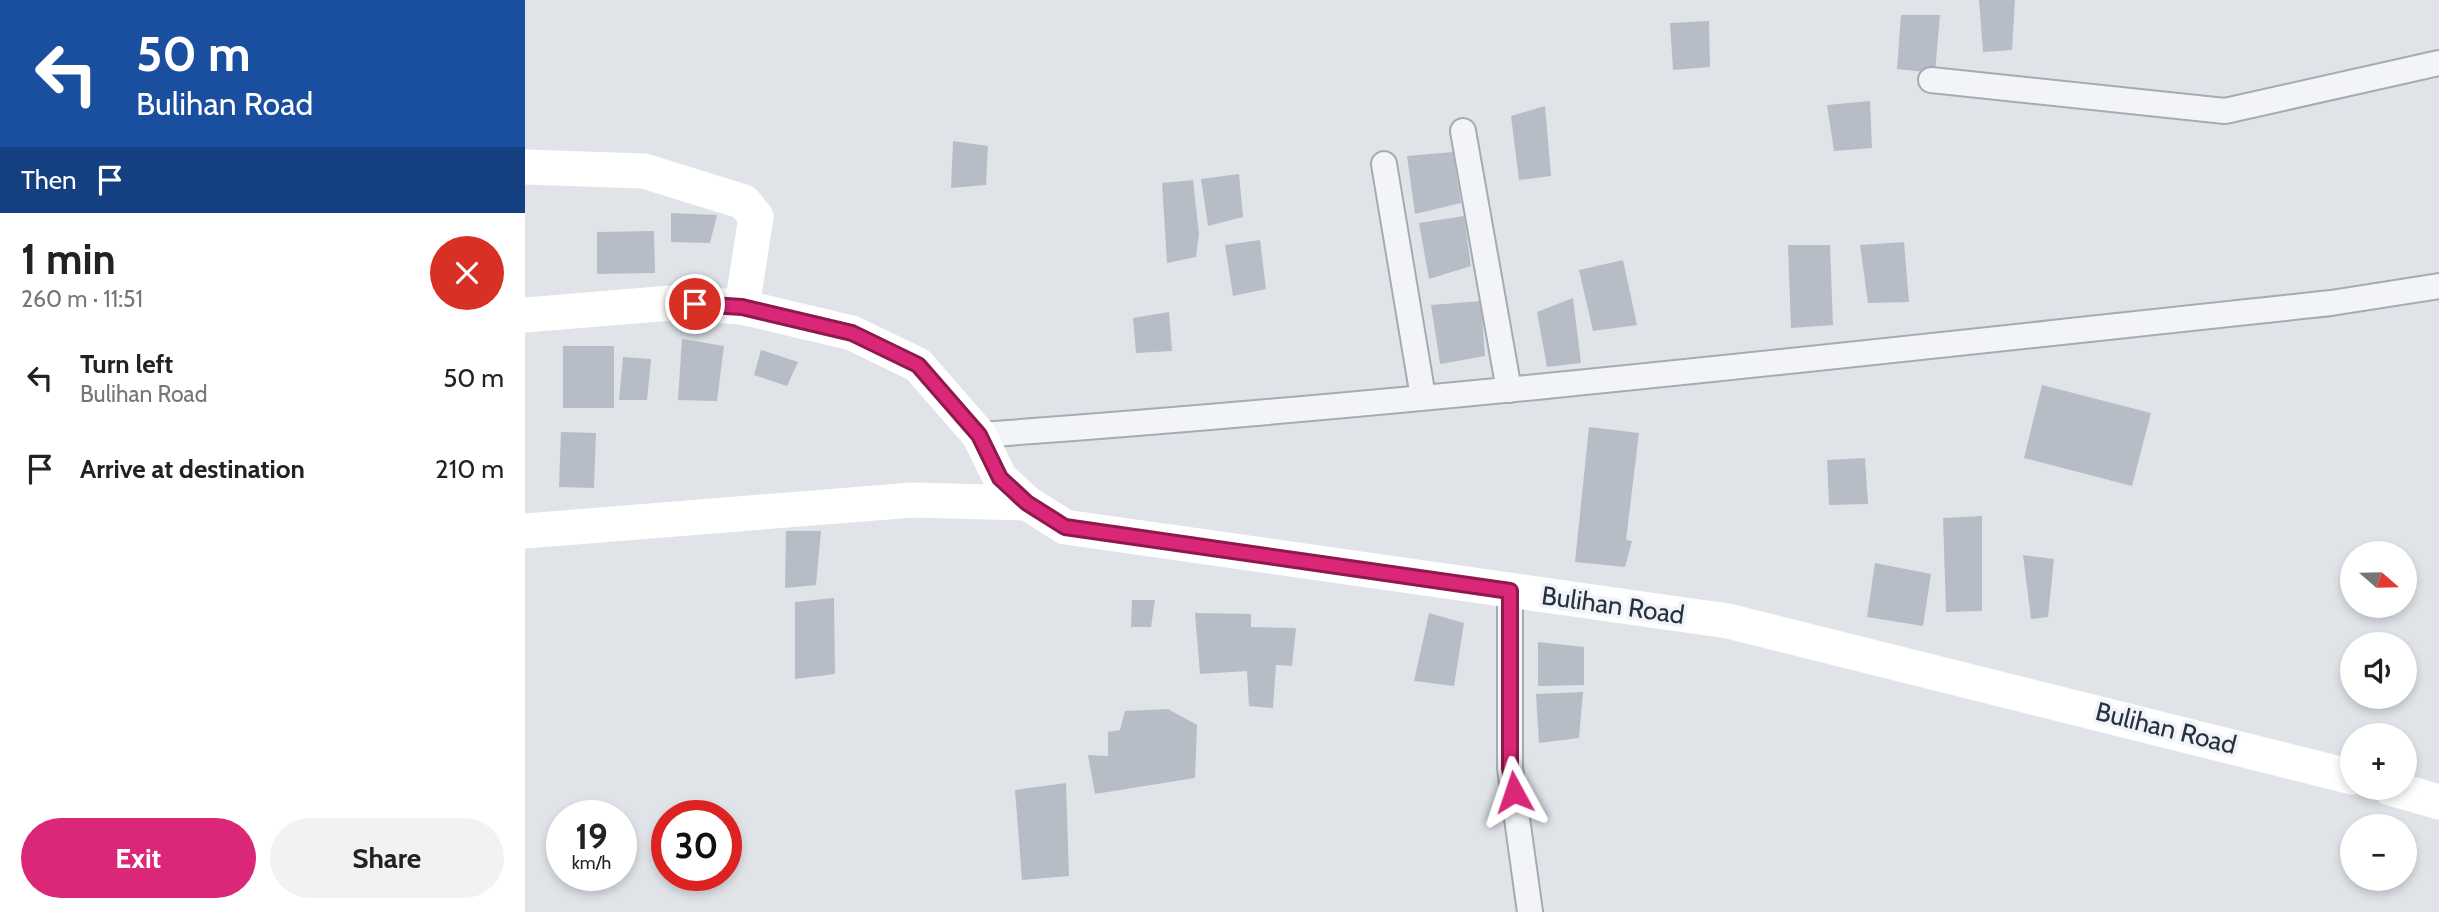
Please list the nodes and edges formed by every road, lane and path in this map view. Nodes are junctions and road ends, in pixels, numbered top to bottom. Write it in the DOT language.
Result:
graph roads {
  1 [pos="2439,63"];
  2 [pos="1931,80"];
  3 [pos="1463,131"];
  4 [pos="1384,163"];
  5 [pos="525,167"];
  6 [pos="2439,286"];
  7 [pos="742,307"];
  8 [pos="525,316"];
  9 [pos="1509,390"];
  10 [pos="1423,397"];
  11 [pos="990,456"];
  12 [pos="1027,503"];
  13 [pos="525,531"];
  14 [pos="1510,591"];
  15 [pos="2340,773"];
  16 [pos="2417,796"];
  17 [pos="2439,802"];
  18 [pos="1530,912"];
  1 -- 2 [label="street"];
  3 -- 9 [label="street"];
  4 -- 10 [label="street"];
  5 -- 7 [label="main road"];
  6 -- 9 [label="street"];
  7 -- 8 [label="main road, Bulihan Road"];
  7 -- 11 [label="main road, Bulihan Road"];
  9 -- 10 [label="street"];
  10 -- 11 [label="street"];
  11 -- 12 [label="main road, Bulihan Road"];
  12 -- 13 [label="main road"];
  12 -- 14 [label="main road, Bulihan Road"];
  14 -- 15 [label="main road, Bulihan Road"];
  14 -- 18 [label="street"];
  16 -- 17 [label="main road"];
}
